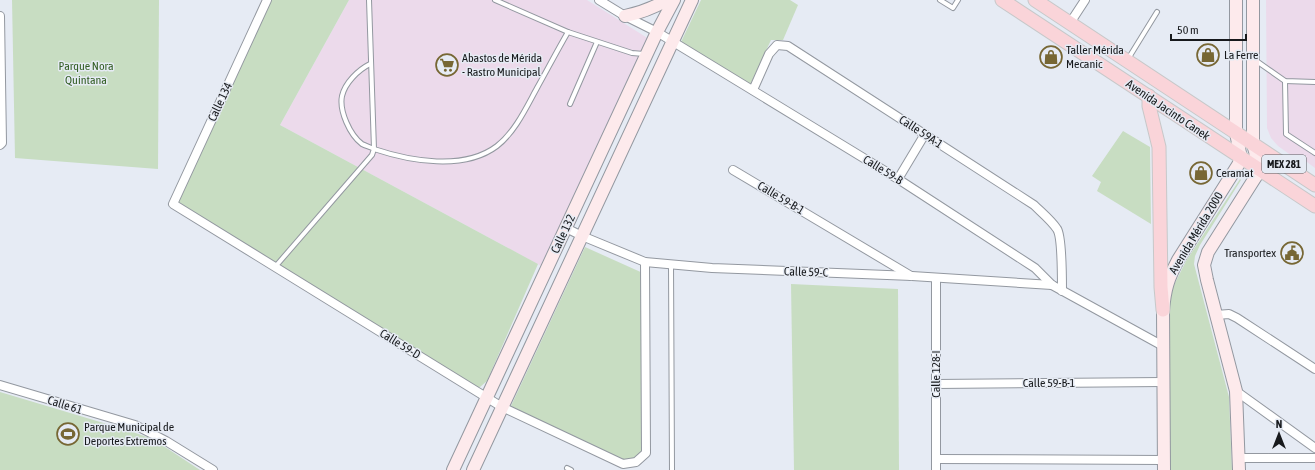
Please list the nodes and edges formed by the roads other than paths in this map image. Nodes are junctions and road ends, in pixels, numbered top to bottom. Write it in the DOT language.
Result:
graph roads {
  1 [pos="268,0"];
  2 [pos="369,0"];
  3 [pos="495,0"];
  4 [pos="599,0"];
  5 [pos="667,0"];
  6 [pos="674,0"];
  7 [pos="692,0"];
  8 [pos="940,0"];
  9 [pos="958,0"];
  10 [pos="1002,0"];
  11 [pos="1036,0"];
  12 [pos="1085,0"];
  13 [pos="1236,0"];
  14 [pos="1253,0"];
  15 [pos="1157,12"];
  16 [pos="0,16"];
  17 [pos="625,16"];
  18 [pos="1070,23"];
  19 [pos="568,32"];
  20 [pos="657,32"];
  21 [pos="673,41"];
  22 [pos="597,42"];
  23 [pos="647,54"];
  24 [pos="1253,59"];
  25 [pos="1127,61"];
  26 [pos="370,64"];
  27 [pos="1285,81"];
  28 [pos="1315,82"];
  29 [pos="753,90"];
  30 [pos="1149,96"];
  31 [pos="570,104"];
  32 [pos="1236,133"];
  33 [pos="925,134"];
  34 [pos="1253,144"];
  35 [pos="0,145"];
  36 [pos="374,149"];
  37 [pos="1315,154"];
  38 [pos="1241,158"];
  39 [pos="733,170"];
  40 [pos="1260,170"];
  41 [pos="898,179"];
  42 [pos="1314,181"];
  43 [pos="173,204"];
  44 [pos="1315,206"];
  45 [pos="566,228"];
  46 [pos="582,236"];
  47 [pos="645,262"];
  48 [pos="671,264"];
  49 [pos="275,267"];
  50 [pos="912,276"];
  51 [pos="936,278"];
  52 [pos="1052,285"];
  53 [pos="1062,291"];
  54 [pos="1163,310"];
  55 [pos="1216,315"];
  56 [pos="1163,346"];
  57 [pos="1315,369"];
  58 [pos="1163,382"];
  59 [pos="936,384"];
  60 [pos="0,385"];
  61 [pos="1236,391"];
  62 [pos="487,398"];
  63 [pos="502,407"];
  64 [pos="1315,448"];
  65 [pos="1315,458"];
  66 [pos="936,459"];
  67 [pos="1239,464"];
  68 [pos="1164,465"];
  69 [pos="213,470"];
  70 [pos="453,470"];
  71 [pos="473,470"];
  72 [pos="672,470"];
  73 [pos="936,470"];
  1 -- 43 [label="street, Calle 134"];
  2 -- 26 [label="lane"];
  3 -- 19 [label="lane"];
  4 -- 17 [label="street, Calle 59-B"];
  5 -- 17 [label="street"];
  6 -- 20 [label="street, Calle 132"];
  7 -- 21 [label="street, Calle 132"];
  8 -- 9 [label="lane"];
  10 -- 30 [label="main road, Avenida Jacinto Canek / MEX 281"];
  11 -- 18 [label="main road, Avenida Jacinto Canek / MEX 281"];
  12 -- 18 [label="street"];
  13 -- 32 [label="street"];
  14 -- 24 [label="street"];
  15 -- 25 [label="lane"];
  16 -- 35 [label="street"];
  17 -- 20 [label="street, Calle 59-B"];
  18 -- 25 [label="main road, Avenida Jacinto Canek / MEX 281"];
  19 -- 22 [label="lane"];
  19 -- 36 [label="lane"];
  20 -- 21 [label="street, Calle 59-B"];
  20 -- 23 [label="street, Calle 132"];
  21 -- 29 [label="street, Calle 59-B"];
  21 -- 46 [label="street, Calle 132"];
  22 -- 23 [label="lane"];
  22 -- 31 [label="lane"];
  23 -- 45 [label="street, Calle 132"];
  24 -- 27 [label="lane"];
  24 -- 34 [label="street"];
  25 -- 32 [label="main road, Avenida Jacinto Canek / MEX 281"];
  26 -- 36 [label="lane"];
  26 -- 36 [label="lane"];
  27 -- 28 [label="lane"];
  27 -- 37 [label="lane"];
  29 -- 33 [label="street, Calle 59A-1"];
  29 -- 41 [label="street, Calle 59-B"];
  30 -- 38 [label="main road, Avenida Jacinto Canek / MEX 281"];
  30 -- 54 [label="main road"];
  32 -- 34 [label="main road, Avenida Jacinto Canek / MEX 281"];
  32 -- 38 [label="street"];
  33 -- 41 [label="street"];
  33 -- 53 [label="street, Calle 59A-1"];
  34 -- 40 [label="street"];
  34 -- 42 [label="main road, Avenida Jacinto Canek / MEX 281"];
  36 -- 49 [label="lane"];
  38 -- 40 [label="main road, Avenida Jacinto Canek / MEX 281"];
  38 -- 54 [label="street, Avenida Mérida 2000"];
  39 -- 50 [label="street, Calle 59-B-1"];
  40 -- 44 [label="main road, Avenida Jacinto Canek / MEX 281"];
  40 -- 55 [label="street, Avenida Mérida 2000"];
  41 -- 52 [label="street, Calle 59-B"];
  43 -- 49 [label="street, Calle 59-D"];
  45 -- 46 [label="street, Calle 59-C"];
  45 -- 62 [label="street, Calle 132"];
  46 -- 47 [label="street, Calle 59-C"];
  46 -- 63 [label="street, Calle 132"];
  47 -- 48 [label="street, Calle 59-C"];
  47 -- 63 [label="street, Calle 59-D"];
  48 -- 50 [label="street, Calle 59-C"];
  48 -- 72 [label="lane"];
  49 -- 62 [label="street, Calle 59-D"];
  50 -- 51 [label="street, Calle 59-C"];
  51 -- 52 [label="street, Calle 59-C"];
  51 -- 59 [label="street, Calle 128-I"];
  52 -- 53 [label="street, Calle 59-B"];
  53 -- 56 [label="street, Calle 59-B"];
  54 -- 56 [label="street, Avenida Mérida 2000"];
  55 -- 57 [label="street"];
  55 -- 61 [label="street, Avenida Mérida 2000"];
  56 -- 58 [label="street, Avenida Mérida 2000"];
  58 -- 59 [label="street, Calle 59-B-1"];
  58 -- 68 [label="street, Avenida Mérida 2000"];
  59 -- 66 [label="street, Calle 128-I"];
  60 -- 69 [label="street, Calle 61"];
  61 -- 64 [label="street"];
  61 -- 67 [label="street, Avenida Mérida 2000"];
  62 -- 63 [label="street, Calle 59-D"];
  62 -- 70 [label="street, Calle 132"];
  63 -- 71 [label="street, Calle 132"];
  65 -- 67 [label="street"];
  66 -- 68 [label="street"];
  66 -- 73 [label="street, Calle 128-I"];
}
